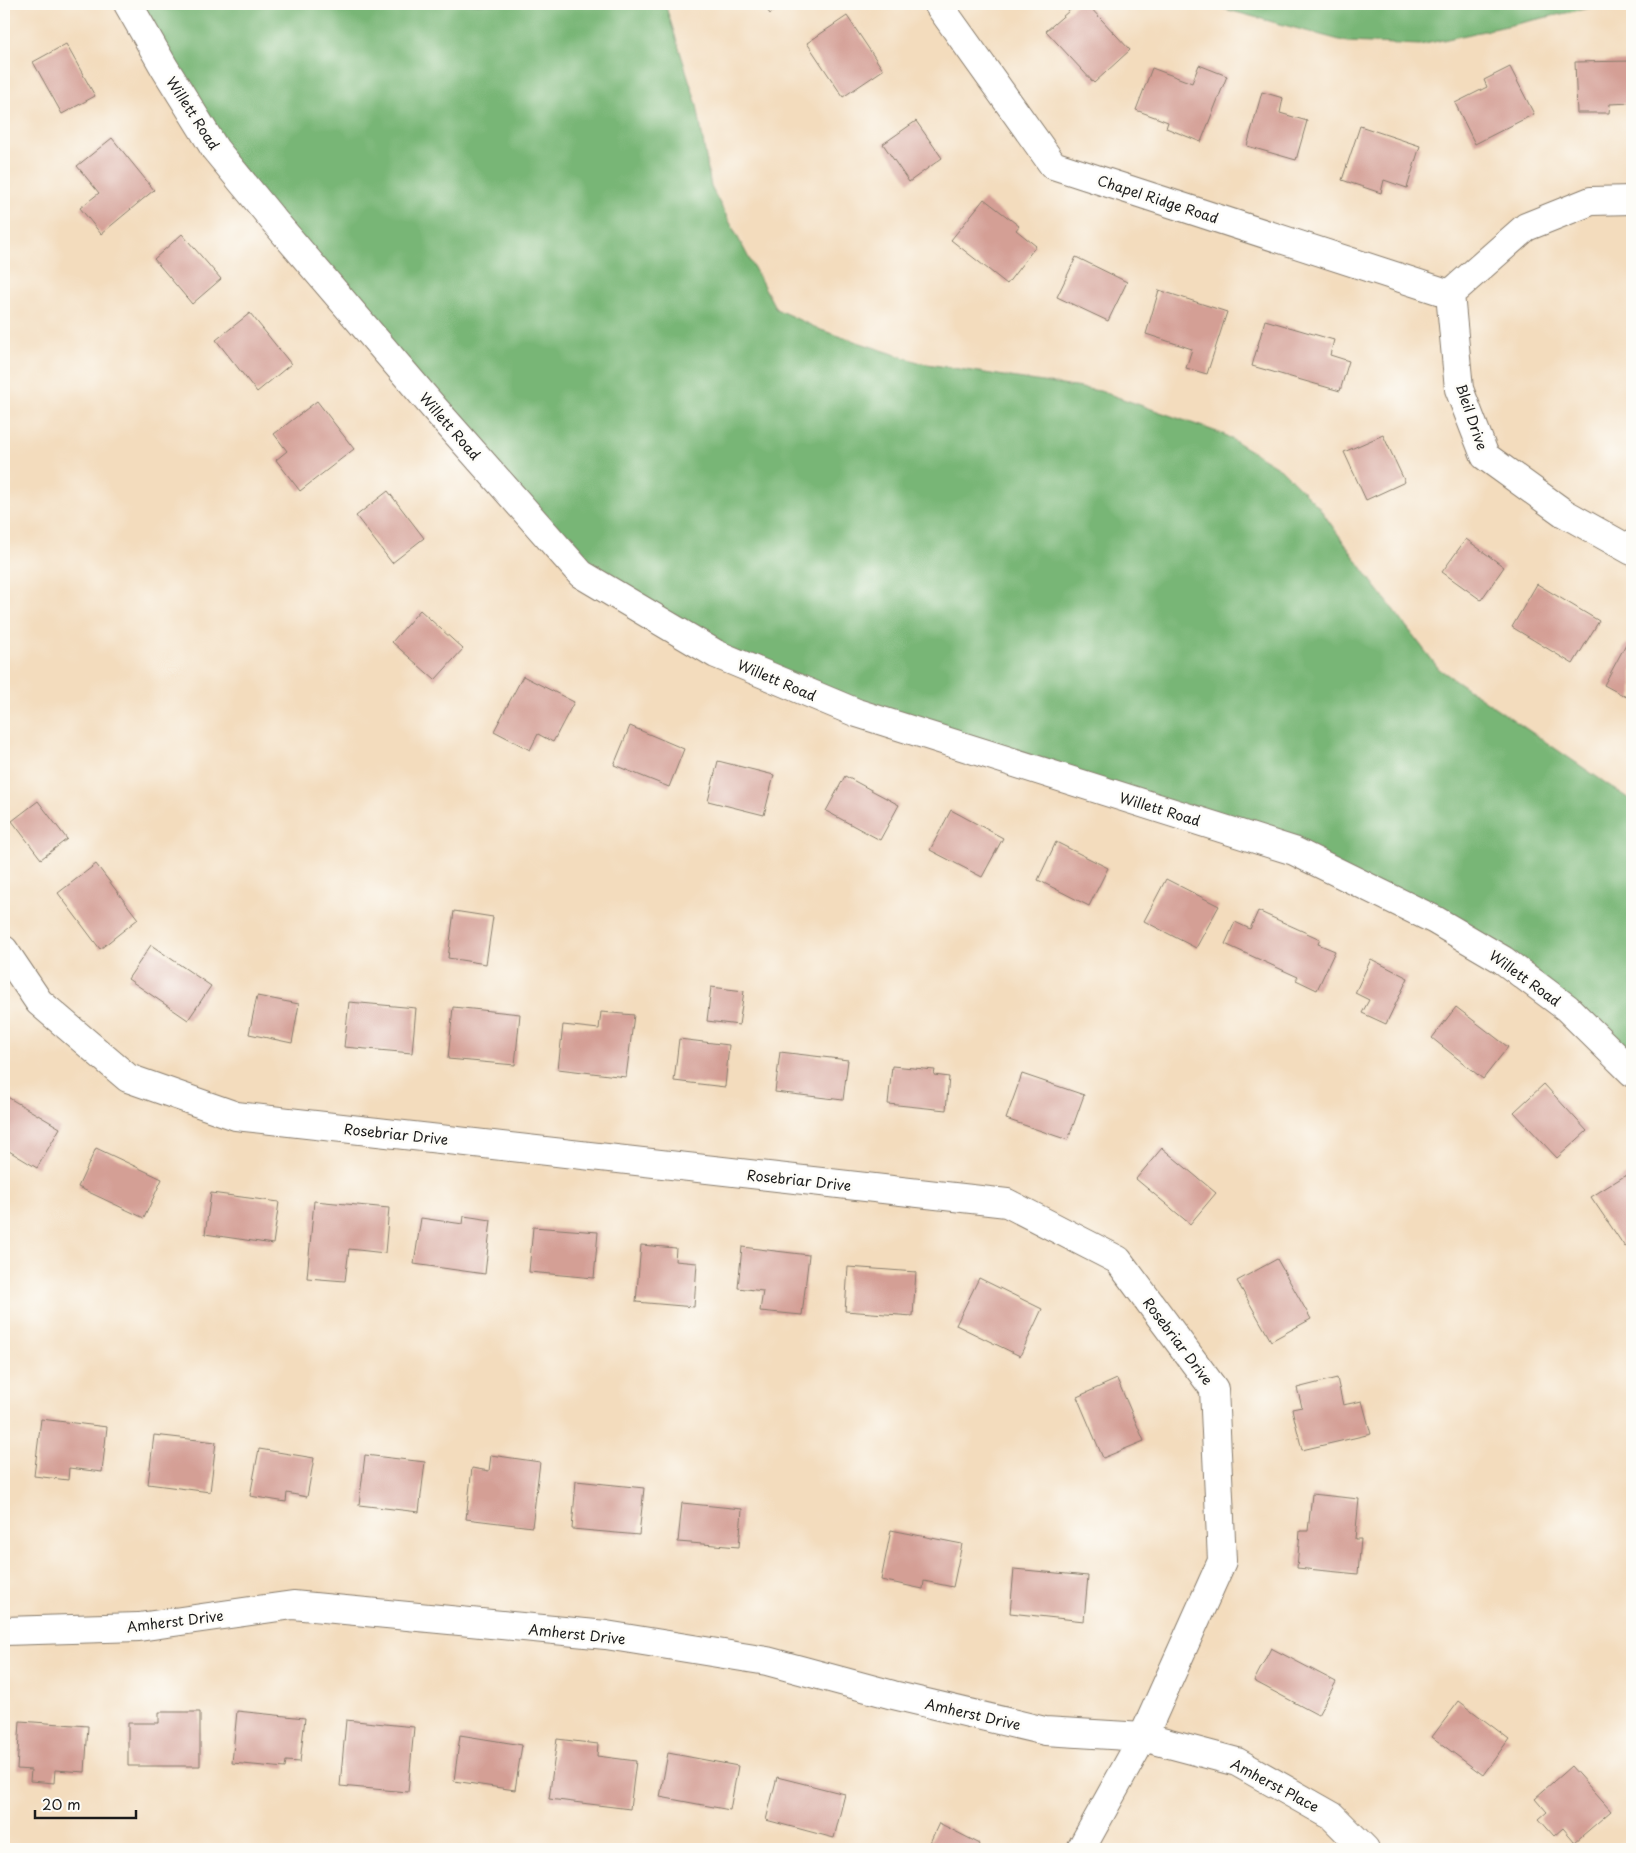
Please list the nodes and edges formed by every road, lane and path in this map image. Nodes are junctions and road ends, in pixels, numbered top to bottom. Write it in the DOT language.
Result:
graph roads {
  1 [pos="128,4"];
  2 [pos="938,4"];
  3 [pos="1632,200"];
  4 [pos="1450,294"];
  5 [pos="1632,551"];
  6 [pos="4,950"];
  7 [pos="1632,1072"];
  8 [pos="4,1631"];
  9 [pos="1143,1737"];
  10 [pos="1081,1849"];
  11 [pos="1365,1849"];
  1 -- 7 [label="street, Willett Road"];
  2 -- 4 [label="street, Chapel Ridge Road"];
  3 -- 4 [label="street"];
  4 -- 5 [label="street, Bleil Drive"];
  6 -- 9 [label="street, Rosebriar Drive"];
  8 -- 9 [label="street, Amherst Drive"];
  9 -- 10 [label="street, Rosebriar Drive"];
  9 -- 11 [label="street, Amherst Place"];
}
